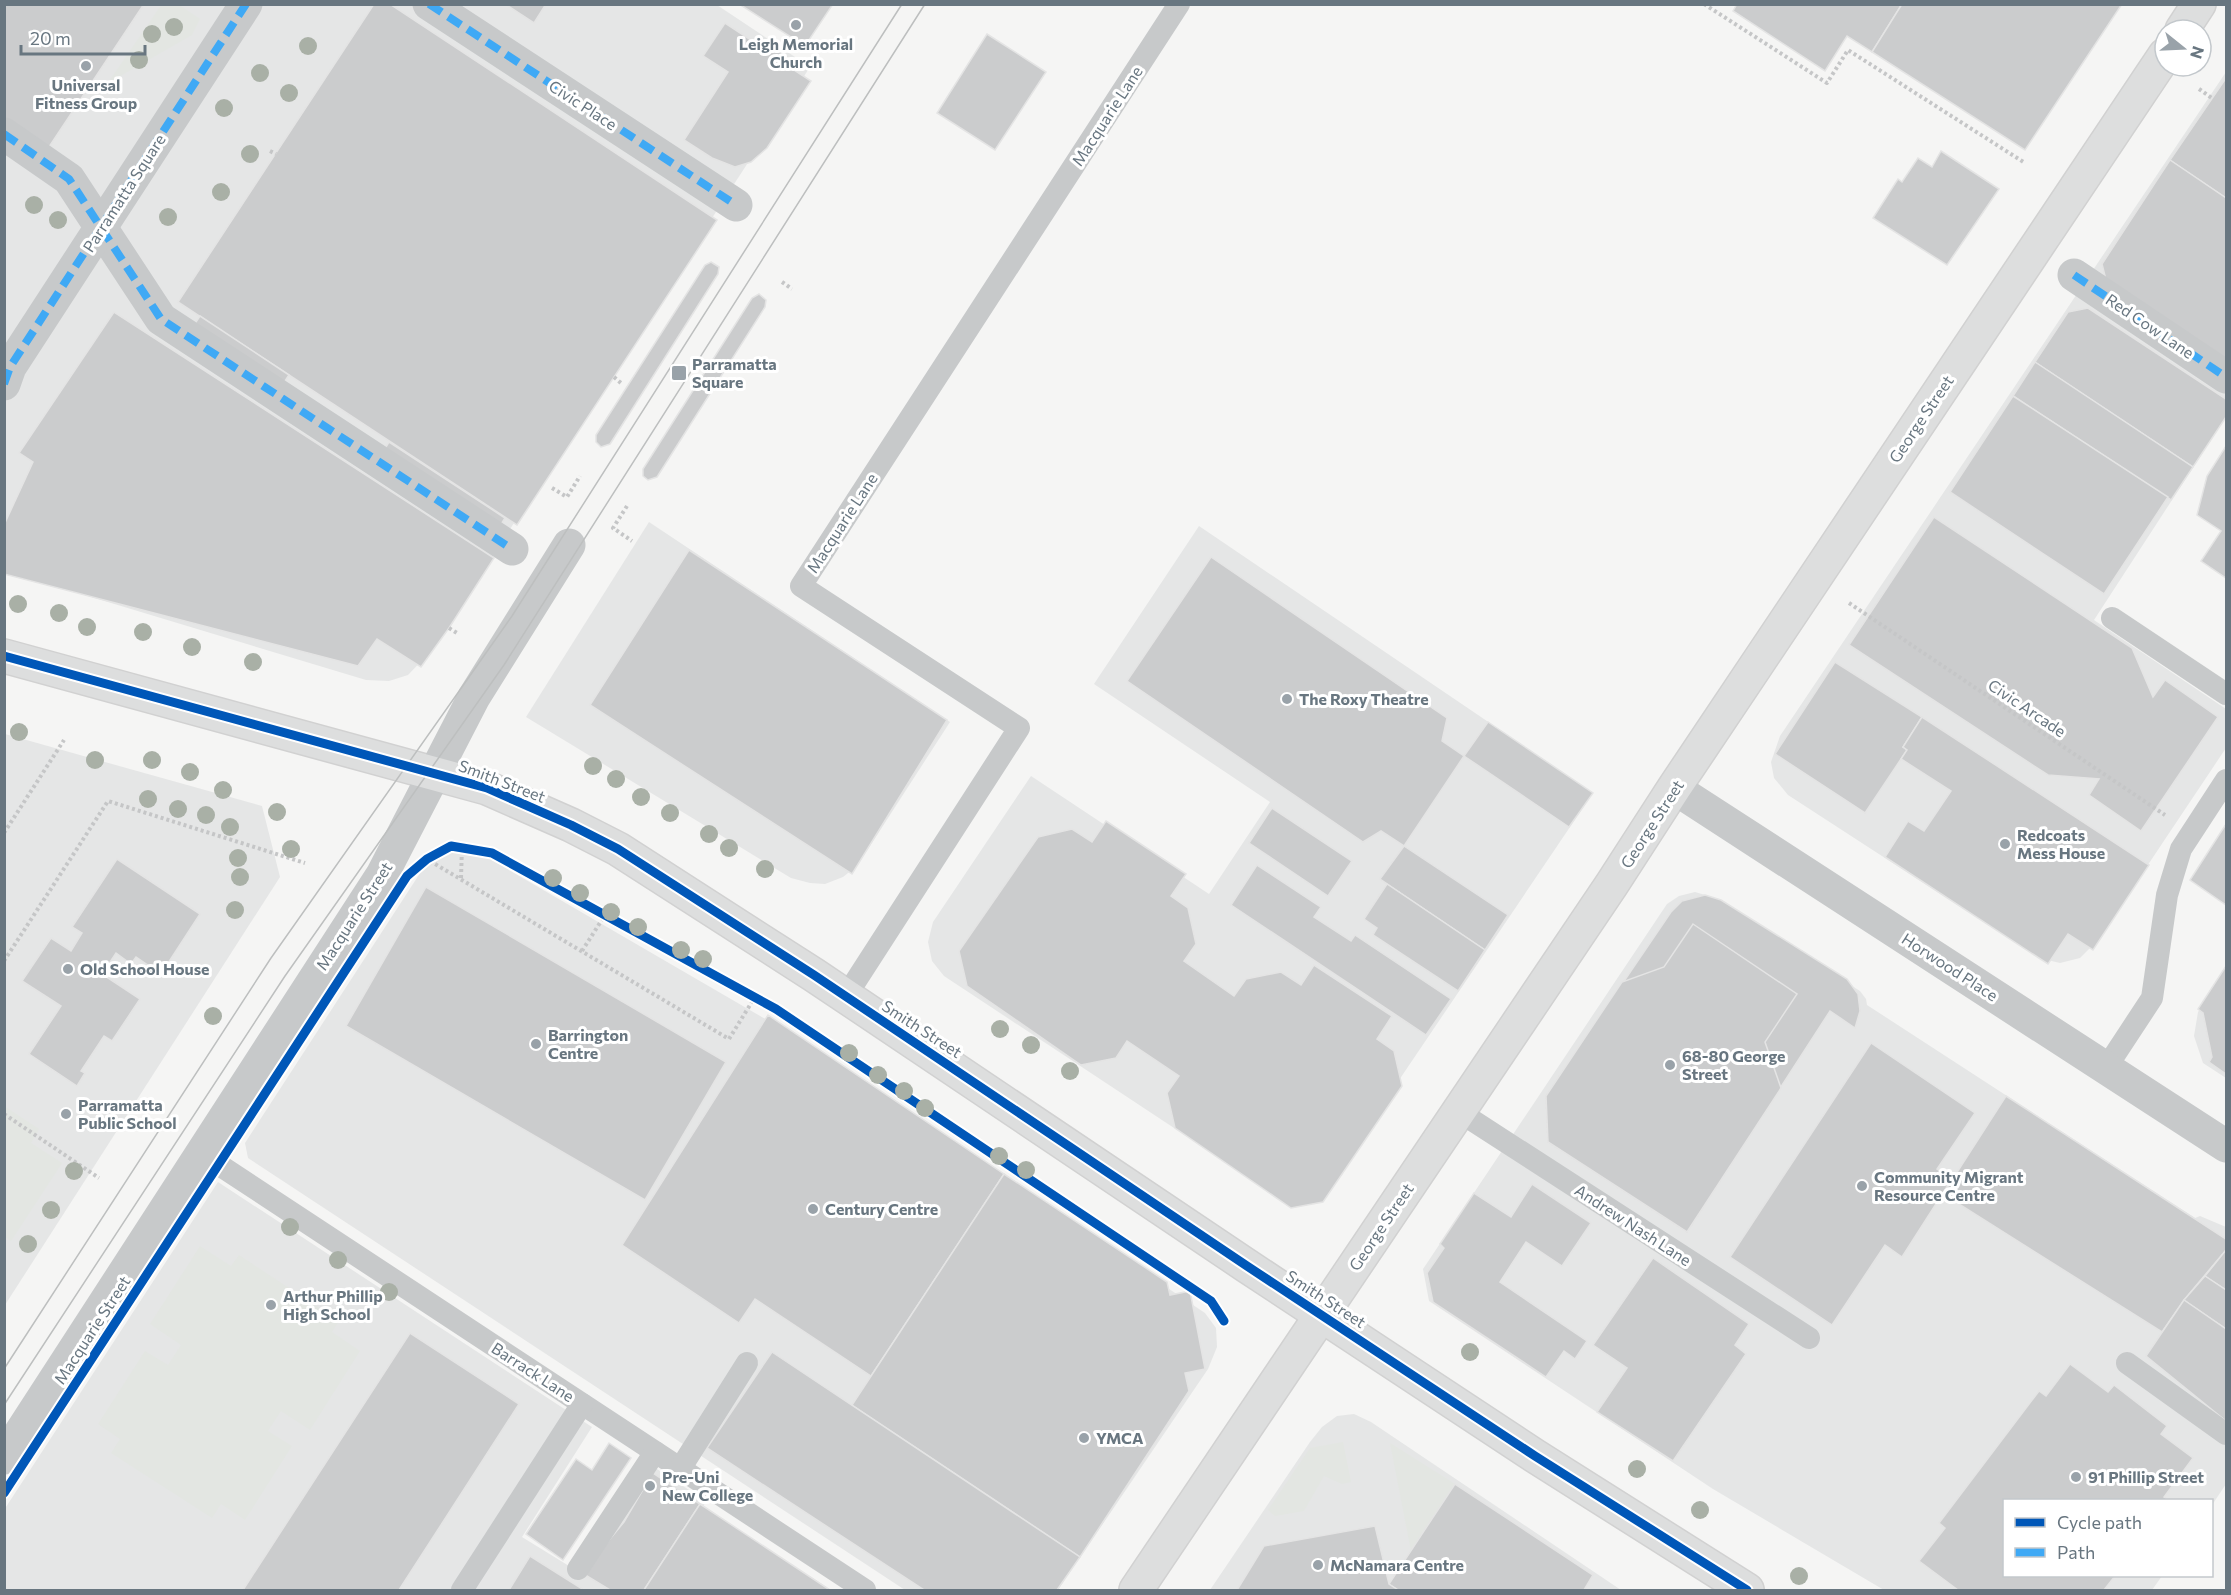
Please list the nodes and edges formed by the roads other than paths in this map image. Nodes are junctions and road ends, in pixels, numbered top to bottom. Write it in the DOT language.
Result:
graph roads {
  1 [pos="246,4"];
  2 [pos="429,4"];
  3 [pos="1179,4"];
  4 [pos="2199,4"];
  5 [pos="2190,18"];
  6 [pos="2153,73"];
  7 [pos="4,134"];
  8 [pos="736,205"];
  9 [pos="101,228"];
  10 [pos="2074,275"];
  11 [pos="2226,377"];
  12 [pos="4,384"];
  13 [pos="569,545"];
  14 [pos="513,549"];
  15 [pos="2112,618"];
  16 [pos="4,656"];
  17 [pos="2226,694"];
  18 [pos="436,773"];
  19 [pos="2226,780"];
  20 [pos="1674,788"];
  21 [pos="846,996"];
  22 [pos="2106,1068"];
  23 [pos="1458,1111"];
  24 [pos="2226,1146"];
  25 [pos="201,1153"];
  26 [pos="1322,1314"];
  27 [pos="1809,1338"];
  28 [pos="747,1363"];
  29 [pos="2127,1363"];
  30 [pos="582,1404"];
  31 [pos="2226,1434"];
  32 [pos="655,1452"];
  33 [pos="4,1458"];
  34 [pos="680,1469"];
  35 [pos="578,1569"];
  36 [pos="462,1590"];
  37 [pos="865,1590"];
  38 [pos="1136,1590"];
  39 [pos="1747,1590"];
  1 -- 9 [label="street, Parramatta Square"];
  2 -- 8 [label="street, Civic Place"];
  3 -- 21 [label="lane, Macquarie Lane"];
  4 -- 5 [label="street"];
  6 -- 20 [label="street, George Street"];
  7 -- 9 [label="street"];
  9 -- 12 [label="street, Parramatta Square"];
  9 -- 14 [label="street"];
  10 -- 11 [label="street, Red Cow Lane"];
  13 -- 18 [label="street, Macquarie Street"];
  15 -- 17 [label="lane"];
  16 -- 18 [label="street, Smith Street"];
  18 -- 21 [label="street, Smith Street"];
  18 -- 25 [label="street, Macquarie Street"];
  19 -- 22 [label="lane"];
  20 -- 22 [label="street, Horwood Place"];
  20 -- 23 [label="street, George Street"];
  21 -- 26 [label="street, Smith Street"];
  22 -- 24 [label="street, Horwood Place"];
  23 -- 26 [label="street, George Street"];
  23 -- 27 [label="lane, Andrew Nash Lane"];
  25 -- 30 [label="lane, Barrack Lane"];
  25 -- 33 [label="street, Macquarie Street"];
  26 -- 38 [label="street, George Street"];
  26 -- 39 [label="street, Smith Street"];
  28 -- 34 [label="lane"];
  29 -- 31 [label="lane"];
  30 -- 32 [label="lane, Barrack Lane"];
  30 -- 36 [label="lane"];
  32 -- 34 [label="lane, Barrack Lane"];
  32 -- 35 [label="lane"];
  34 -- 37 [label="lane, Barrack Lane"];
}
